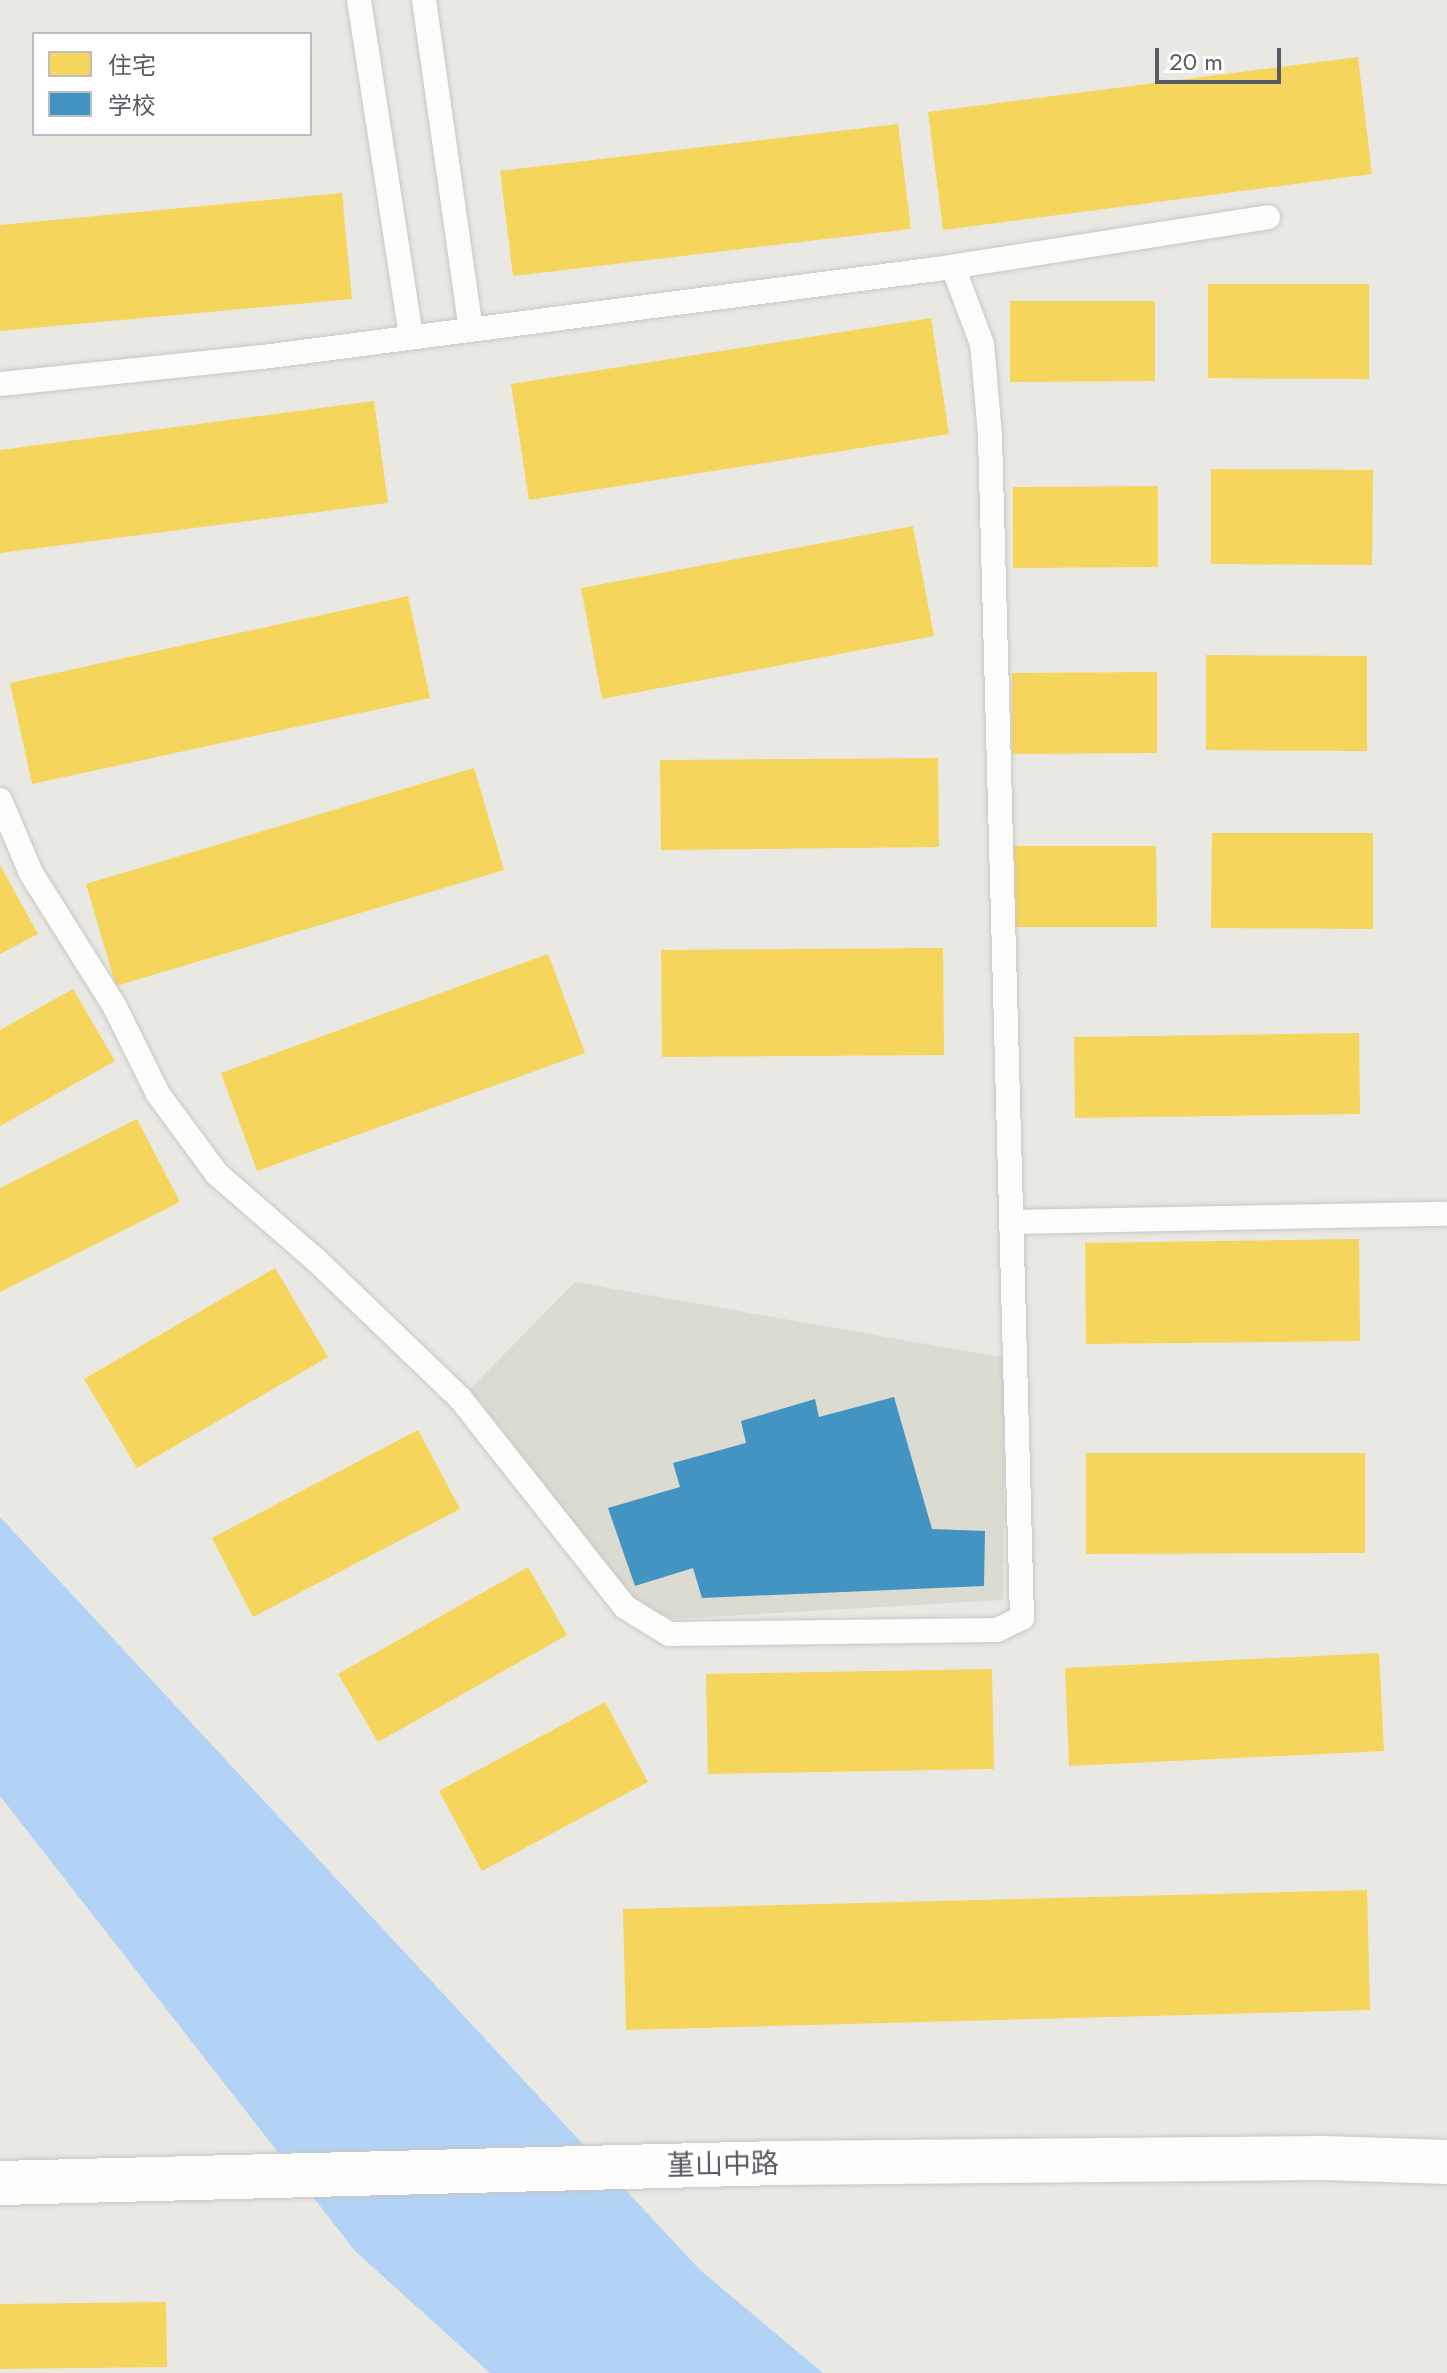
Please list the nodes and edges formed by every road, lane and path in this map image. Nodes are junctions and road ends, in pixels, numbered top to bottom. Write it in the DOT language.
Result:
graph roads {
  1 [pos="359,0"];
  2 [pos="424,0"];
  3 [pos="1268,217"];
  4 [pos="953,267"];
  5 [pos="471,330"];
  6 [pos="411,337"];
  7 [pos="0,384"];
  8 [pos="0,800"];
  9 [pos="1447,1214"];
  10 [pos="1011,1222"];
  11 [pos="1447,2162"];
  12 [pos="0,2183"];
  1 -- 6 [label="lane"];
  2 -- 5 [label="lane"];
  3 -- 4 [label="lane"];
  4 -- 5 [label="lane"];
  4 -- 10 [label="lane"];
  5 -- 6 [label="lane"];
  6 -- 7 [label="lane"];
  8 -- 10 [label="lane"];
  9 -- 10 [label="lane"];
  11 -- 12 [label="street, 堇山中路"];
}
